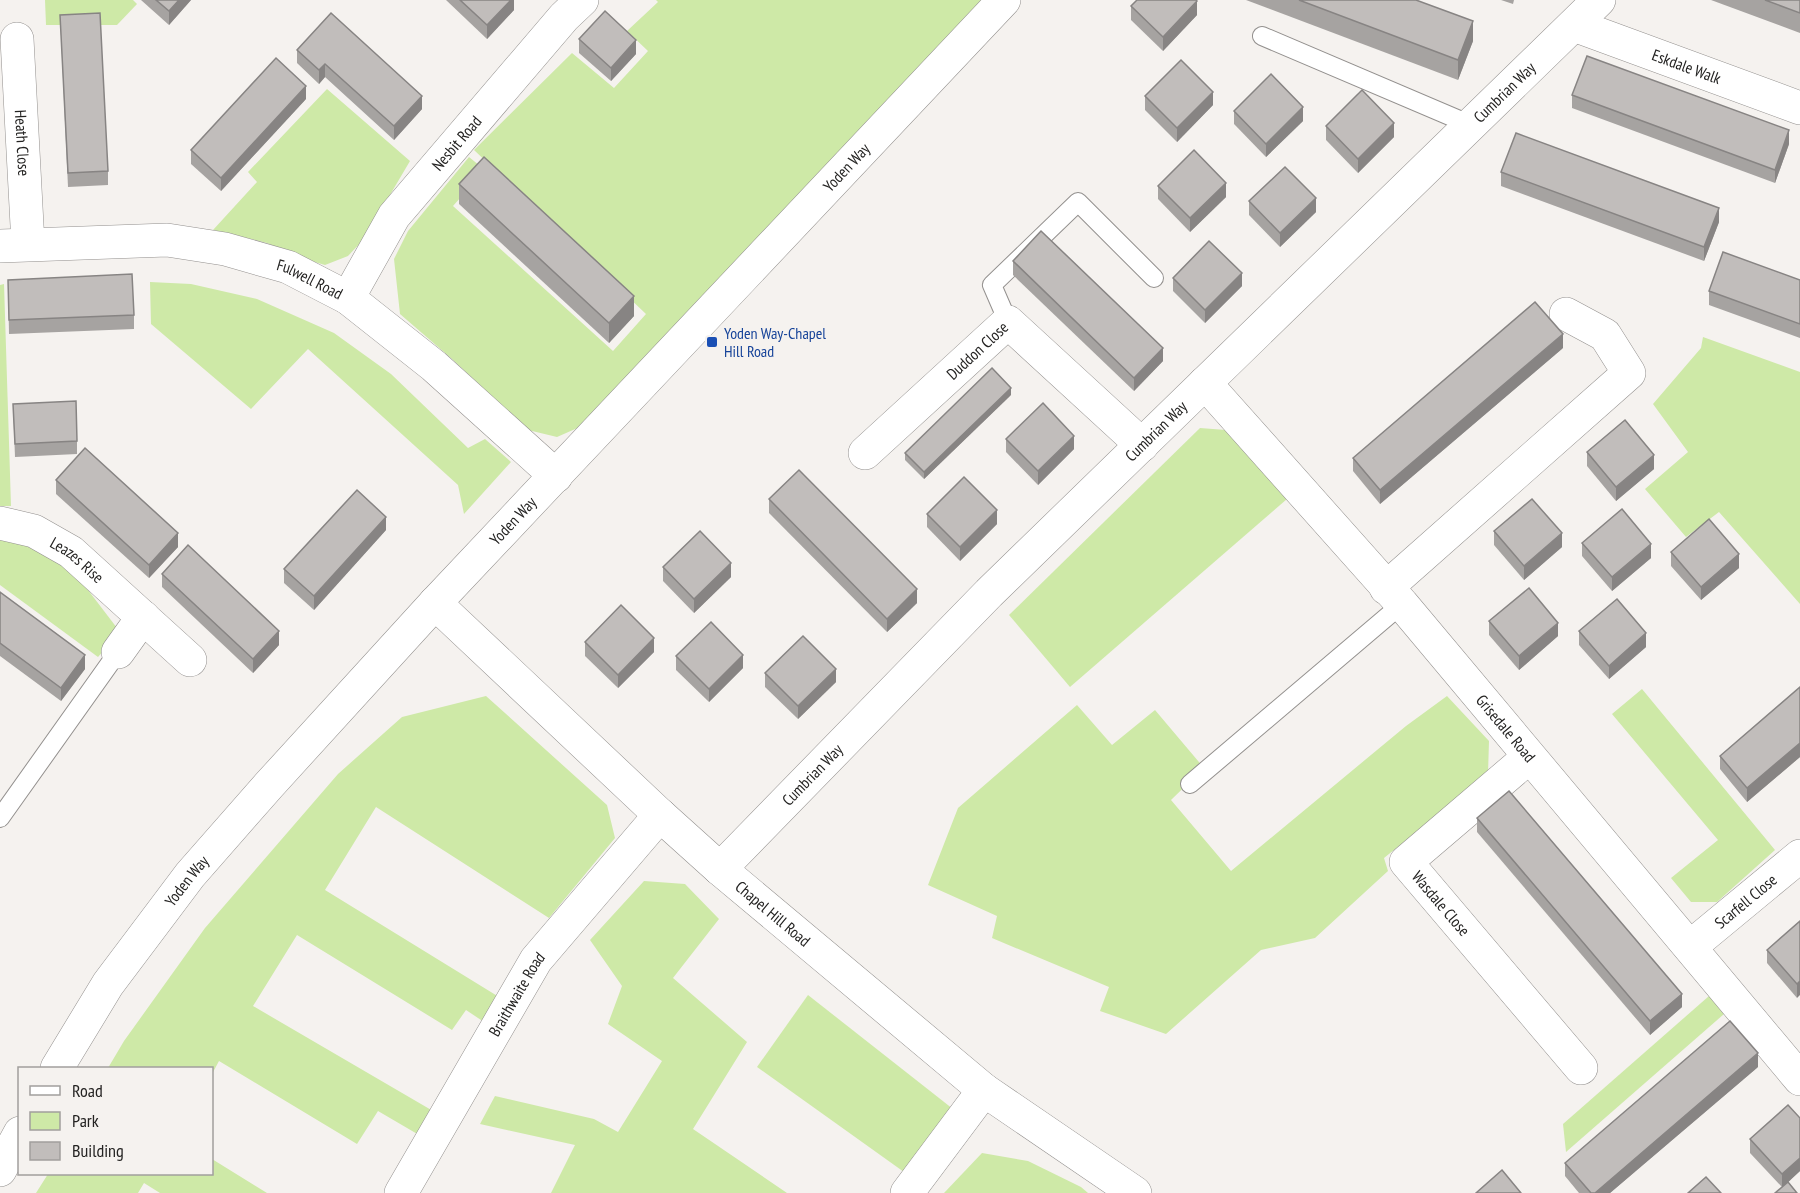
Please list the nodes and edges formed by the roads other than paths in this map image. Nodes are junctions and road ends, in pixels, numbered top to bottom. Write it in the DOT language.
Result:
graph roads {
  1 [pos="1004,0"];
  2 [pos="1599,0"];
  3 [pos="564,6"];
  4 [pos="1574,24"];
  5 [pos="1262,36"];
  6 [pos="17,39"];
  7 [pos="1800,108"];
  8 [pos="1472,125"];
  9 [pos="14,245"];
  10 [pos="1154,278"];
  11 [pos="348,298"];
  12 [pos="1566,314"];
  13 [pos="1008,322"];
  14 [pos="1205,383"];
  15 [pos="1142,445"];
  16 [pos="865,453"];
  17 [pos="556,476"];
  18 [pos="0,523"];
  19 [pos="1394,596"];
  20 [pos="435,603"];
  21 [pos="142,617"];
  22 [pos="118,652"];
  23 [pos="190,660"];
  24 [pos="1529,757"];
  25 [pos="1190,784"];
  26 [pos="660,815"];
  27 [pos="0,818"];
  28 [pos="1800,856"];
  29 [pos="720,868"];
  30 [pos="1689,947"];
  31 [pos="58,1067"];
  32 [pos="1581,1068"];
  33 [pos="1800,1079"];
  34 [pos="984,1090"];
  35 [pos="18,1137"];
  36 [pos="0,1170"];
  37 [pos="401,1193"];
  38 [pos="907,1193"];
  39 [pos="1135,1193"];
  1 -- 17 [label="street, Yoden Way"];
  2 -- 4 [label="street, Cumbrian Way"];
  3 -- 11 [label="street, Nesbit Road"];
  4 -- 7 [label="street, Eskdale Walk"];
  4 -- 8 [label="street, Cumbrian Way"];
  5 -- 8 [label="lane"];
  6 -- 9 [label="street, Heath Close"];
  8 -- 14 [label="street, Cumbrian Way"];
  9 -- 11 [label="street, Fulwell Road"];
  10 -- 13 [label="lane"];
  11 -- 17 [label="street, Fulwell Road"];
  12 -- 19 [label="street"];
  13 -- 15 [label="street, Duddon Close"];
  13 -- 16 [label="street, Duddon Close"];
  14 -- 15 [label="street, Cumbrian Way"];
  14 -- 19 [label="street, Grisedale Road"];
  15 -- 29 [label="street, Cumbrian Way"];
  17 -- 20 [label="street, Yoden Way"];
  18 -- 21 [label="street, Leazes Rise"];
  19 -- 24 [label="street, Grisedale Road"];
  19 -- 25 [label="lane"];
  20 -- 26 [label="street, Chapel Hill Road"];
  20 -- 31 [label="street, Yoden Way"];
  21 -- 22 [label="street"];
  21 -- 23 [label="street, Leazes Rise"];
  22 -- 27 [label="lane"];
  24 -- 30 [label="street, Grisedale Road"];
  24 -- 32 [label="street, Wasdale Close"];
  26 -- 29 [label="street, Chapel Hill Road"];
  26 -- 37 [label="street, Braithwaite Road"];
  28 -- 30 [label="street, Scarfell Close"];
  29 -- 34 [label="street, Chapel Hill Road"];
  30 -- 33 [label="street, Grisedale Road"];
  34 -- 38 [label="street"];
  34 -- 39 [label="street, Chapel Hill Road"];
  35 -- 36 [label="street"];
}
